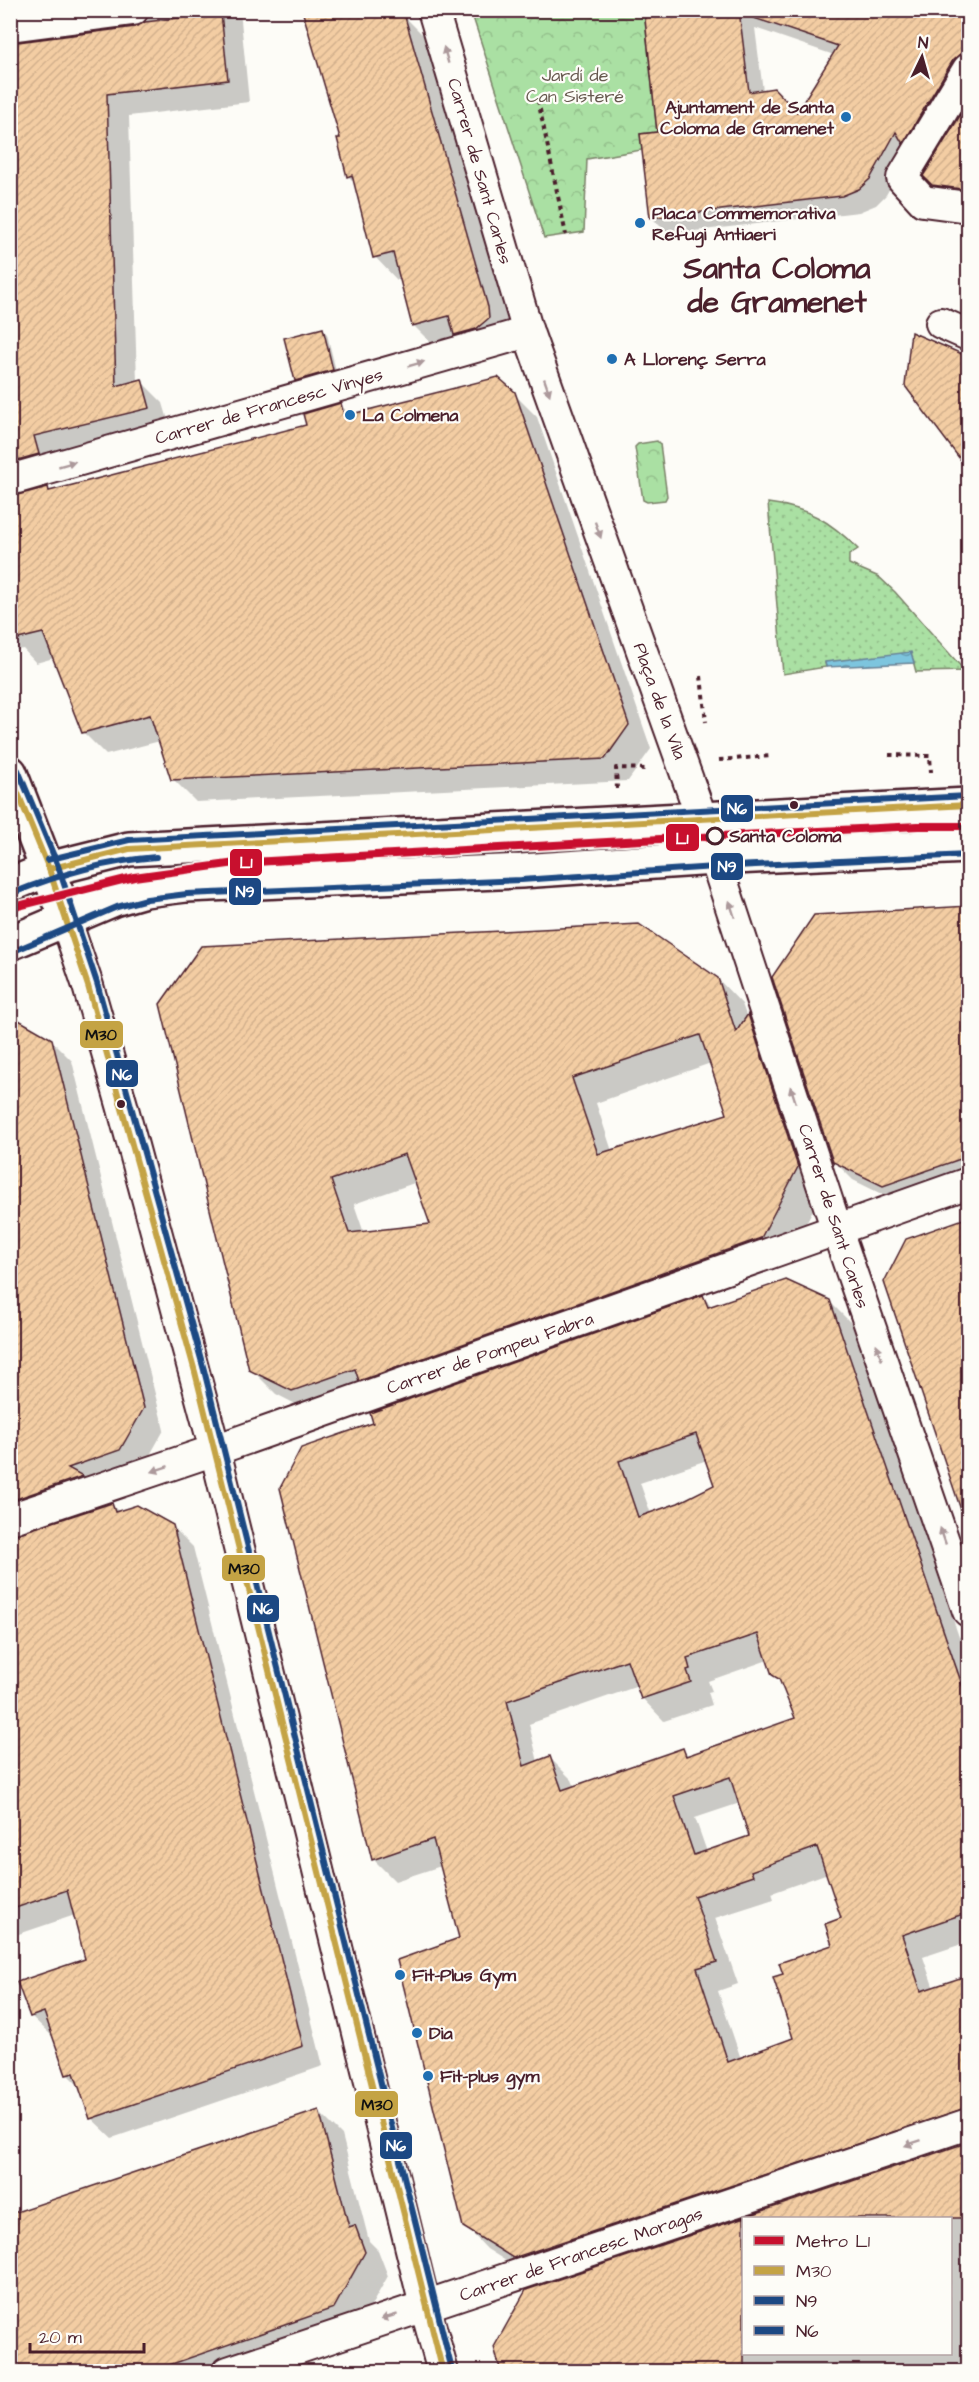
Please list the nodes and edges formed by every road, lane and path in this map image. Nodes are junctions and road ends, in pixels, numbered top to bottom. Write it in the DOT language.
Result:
graph roads {
  1 [pos="133,10"];
  2 [pos="433,10"];
  3 [pos="10,26"];
  4 [pos="969,69"];
  5 [pos="538,100"];
  6 [pos="969,207"];
  7 [pos="566,235"];
  8 [pos="941,323"];
  9 [pos="528,332"];
  10 [pos="969,335"];
  11 [pos="10,480"];
  12 [pos="701,675"];
  13 [pos="706,722"];
  14 [pos="889,754"];
  15 [pos="772,756"];
  16 [pos="930,756"];
  17 [pos="682,764"];
  18 [pos="616,768"];
  19 [pos="652,769"];
  20 [pos="10,773"];
  21 [pos="969,805"];
  22 [pos="702,819"];
  23 [pos="969,846"];
  24 [pos="714,858"];
  25 [pos="10,885"];
  26 [pos="58,896"];
  27 [pos="10,943"];
  28 [pos="969,1183"];
  29 [pos="837,1230"];
  30 [pos="215,1450"];
  31 [pos="10,1519"];
  32 [pos="969,1611"];
  33 [pos="969,2124"];
  34 [pos="425,2306"];
  35 [pos="228,2372"];
  36 [pos="443,2372"];
  1 -- 3 [label="street"];
  9 -- 2 [label="street, Carrer de Sant Carles, one-way"];
  4 -- 6 [label="street"];
  5 -- 7 [label="path"];
  8 -- 10 [label="street"];
  11 -- 9 [label="street, Carrer de Francesc Vinyes, one-way"];
  9 -- 17 [label="street, Plaça de la Vila, one-way"];
  12 -- 13 [label="path"];
  14 -- 16 [label="path"];
  15 -- 17 [label="path"];
  17 -- 22 [label="street, Plaça de la Vila"];
  18 -- 19 [label="path"];
  20 -- 26 [label="street"];
  21 -- 22 [label="street"];
  22 -- 24 [label="street, Carrer de Sant Carles"];
  22 -- 26 [label="street"];
  23 -- 24 [label="street"];
  24 -- 26 [label="street"];
  29 -- 24 [label="street, Carrer de Sant Carles, one-way"];
  25 -- 26 [label="street"];
  26 -- 27 [label="street"];
  26 -- 30 [label="street"];
  28 -- 29 [label="street, Carrer de Pompeu Fabra"];
  29 -- 30 [label="street, Carrer de Pompeu Fabra"];
  32 -- 29 [label="street, Carrer de Sant Carles, one-way"];
  30 -- 31 [label="street, Carrer de Pompeu Fabra, one-way"];
  30 -- 34 [label="street"];
  33 -- 34 [label="street, Carrer de Francesc Moragas, one-way"];
  34 -- 35 [label="street, Carrer de Francesc Moragas, one-way"];
  34 -- 36 [label="street"];
}
